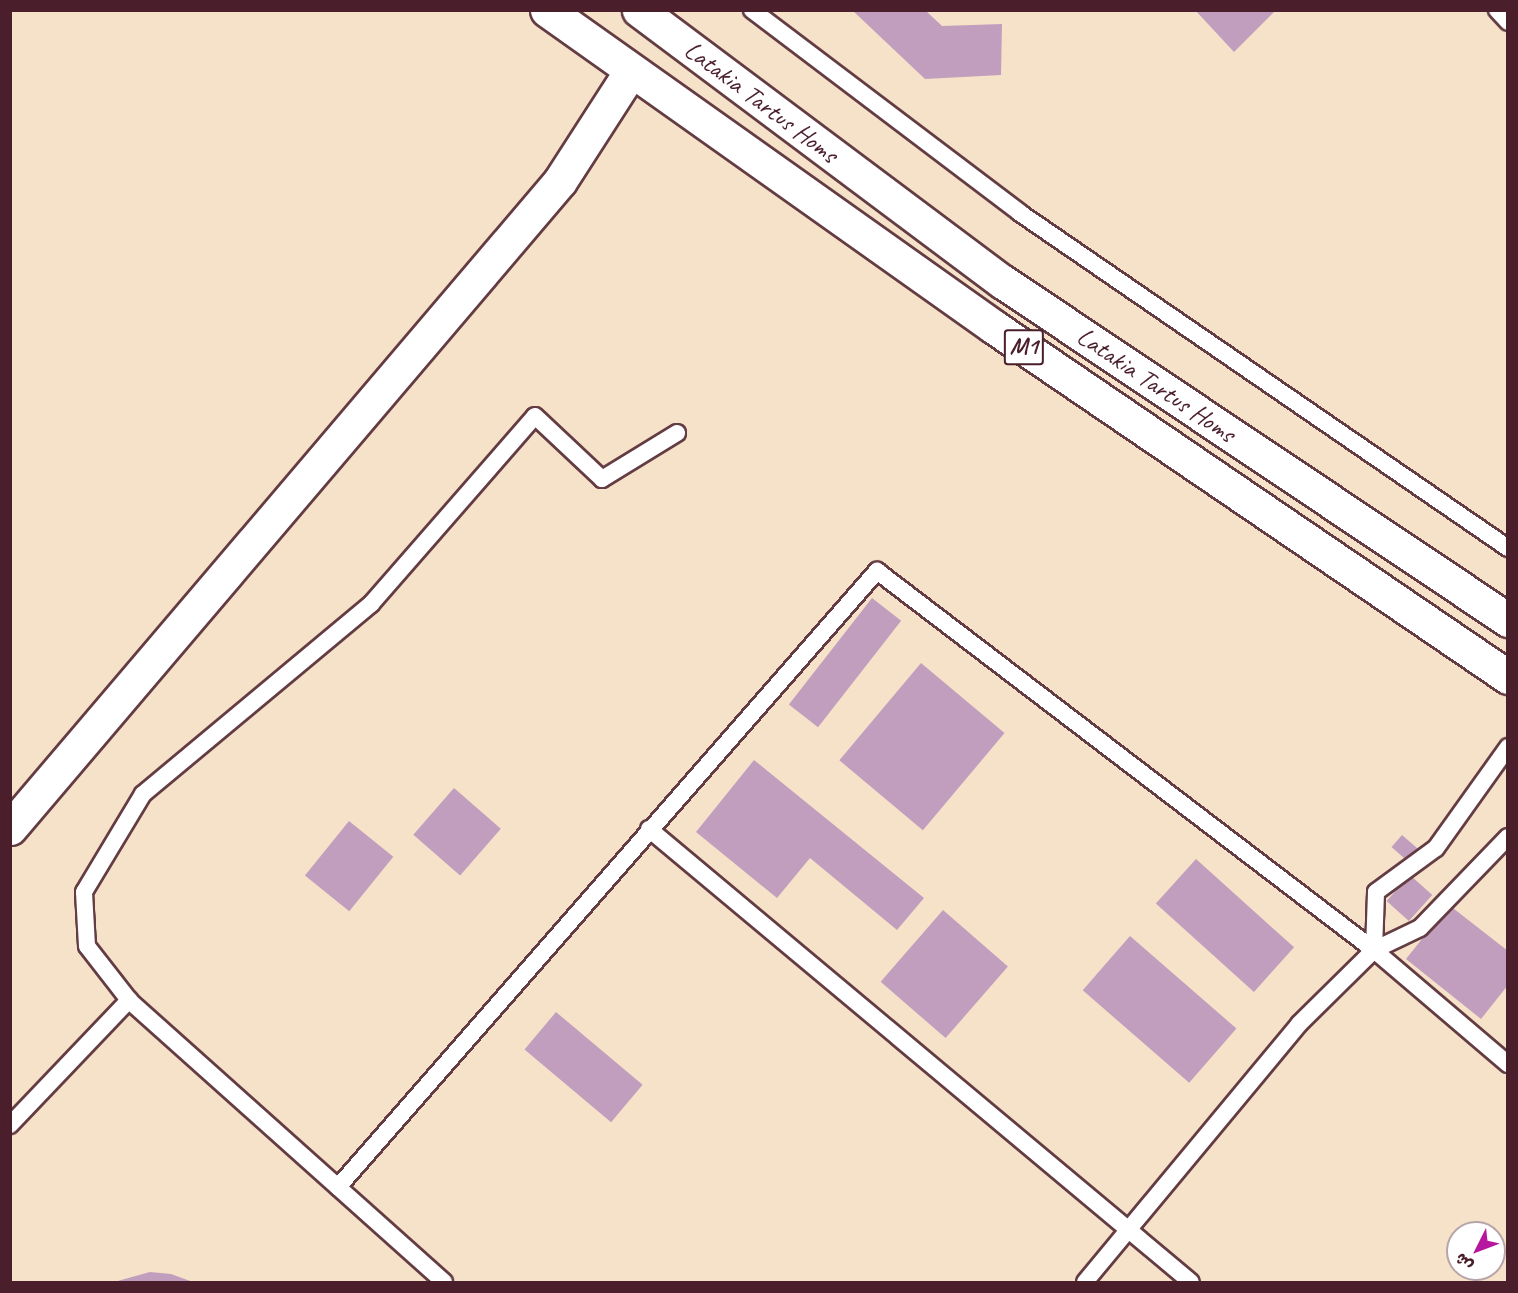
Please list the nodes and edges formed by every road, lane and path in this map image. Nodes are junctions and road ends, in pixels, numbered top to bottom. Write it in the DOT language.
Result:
graph roads {
  1 [pos="547,10"];
  2 [pos="639,10"];
  3 [pos="752,10"];
  4 [pos="1497,10"];
  5 [pos="1508,22"];
  6 [pos="631,71"];
  7 [pos="676,433"];
  8 [pos="1508,548"];
  9 [pos="1508,620"];
  10 [pos="1508,677"];
  11 [pos="1508,747"];
  12 [pos="10,828"];
  13 [pos="649,829"];
  14 [pos="1508,837"];
  15 [pos="1374,950"];
  16 [pos="129,1000"];
  17 [pos="1508,1064"];
  18 [pos="10,1125"];
  19 [pos="338,1187"];
  20 [pos="1129,1232"];
  21 [pos="444,1282"];
  22 [pos="1085,1282"];
  23 [pos="1191,1282"];
  1 -- 6 [label="main road, M1"];
  2 -- 9 [label="main road, Latakia Tartus Homs / M1"];
  3 -- 8 [label="lane"];
  4 -- 5 [label="lane"];
  6 -- 10 [label="main road, M1"];
  6 -- 12 [label="main road"];
  7 -- 16 [label="lane"];
  11 -- 15 [label="lane"];
  13 -- 15 [label="lane"];
  13 -- 19 [label="lane"];
  13 -- 20 [label="lane"];
  14 -- 15 [label="lane"];
  15 -- 17 [label="lane"];
  15 -- 20 [label="lane"];
  16 -- 18 [label="lane"];
  16 -- 19 [label="lane"];
  19 -- 21 [label="lane"];
  20 -- 22 [label="lane"];
  20 -- 23 [label="lane"];
}
